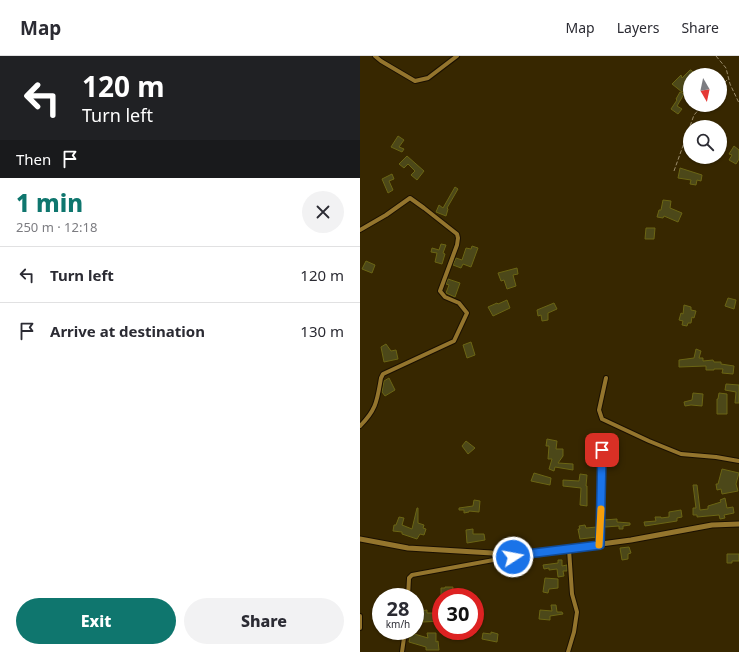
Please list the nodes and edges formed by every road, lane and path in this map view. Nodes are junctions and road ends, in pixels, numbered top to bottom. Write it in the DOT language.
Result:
graph roads {
  1 [pos="376,56"];
  2 [pos="457,56"];
  3 [pos="716,56"];
  4 [pos="728,78"];
  5 [pos="739,103"];
  6 [pos="697,112"];
  7 [pos="674,171"];
  8 [pos="360,230"];
  9 [pos="606,378"];
  10 [pos="360,426"];
  11 [pos="602,450"];
  12 [pos="739,461"];
  13 [pos="739,524"];
  14 [pos="360,540"];
  15 [pos="600,545"];
  16 [pos="569,549"];
  17 [pos="527,554"];
  18 [pos="408,588"];
  19 [pos="360,616"];
  20 [pos="360,628"];
  21 [pos="404,640"];
  22 [pos="402,652"];
  23 [pos="568,652"];
  1 -- 2 [label="street"];
  3 -- 4 [label="path"];
  4 -- 5 [label="path"];
  6 -- 7 [label="path"];
  8 -- 10 [label="street"];
  9 -- 12 [label="street"];
  11 -- 15 [label="street"];
  13 -- 15 [label="street"];
  14 -- 17 [label="street"];
  15 -- 16 [label="street"];
  16 -- 17 [label="street"];
  16 -- 23 [label="street"];
  17 -- 18 [label="street"];
  19 -- 20 [label="street"];
  21 -- 22 [label="street"];
}
